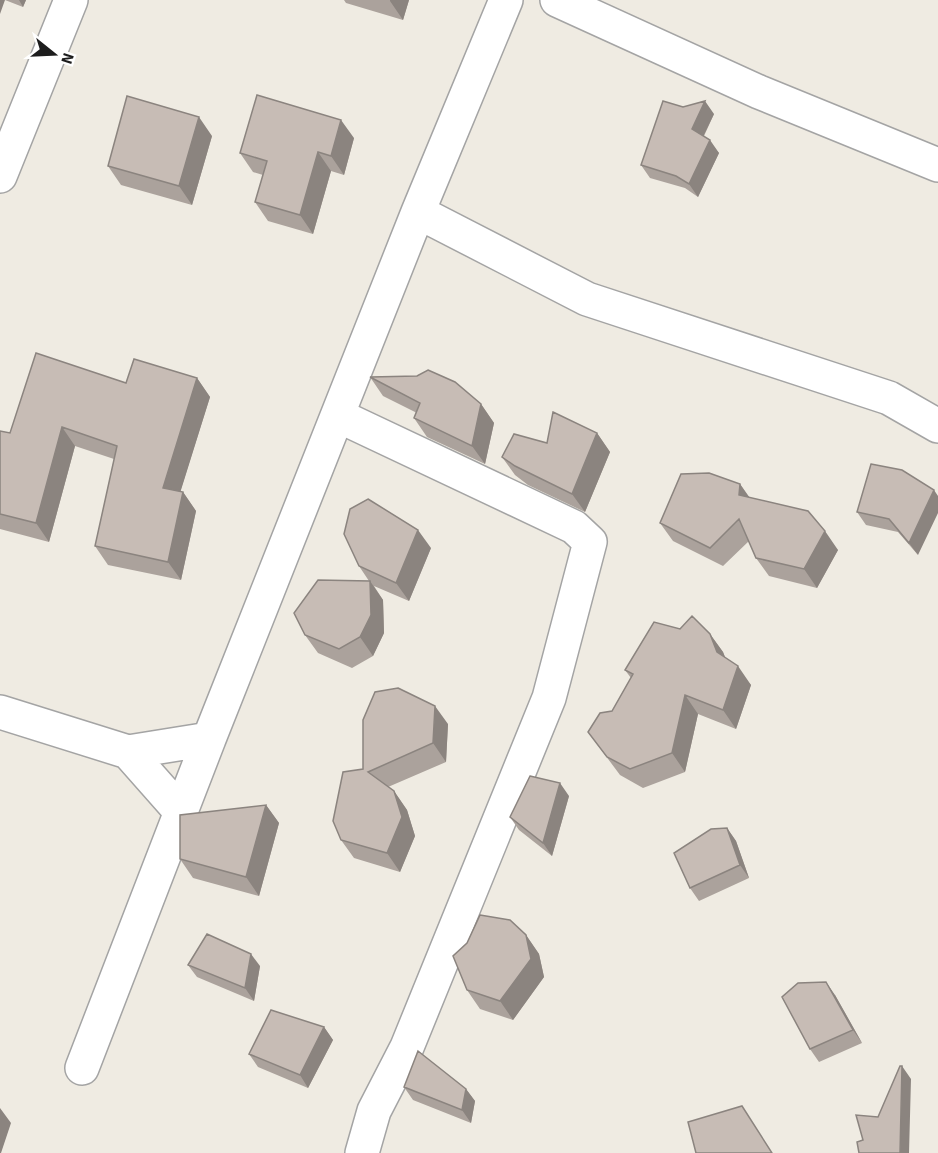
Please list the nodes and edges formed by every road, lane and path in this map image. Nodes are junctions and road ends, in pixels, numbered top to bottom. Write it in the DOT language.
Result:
graph roads {
  1 [pos="71,0"];
  2 [pos="506,0"];
  3 [pos="557,0"];
  4 [pos="938,165"];
  5 [pos="0,176"];
  6 [pos="418,212"];
  7 [pos="339,416"];
  8 [pos="938,426"];
  9 [pos="0,712"];
  10 [pos="209,739"];
  11 [pos="128,752"];
  12 [pos="181,812"];
  13 [pos="82,1068"];
  14 [pos="362,1153"];
  1 -- 5 [label="street"];
  2 -- 6 [label="street"];
  3 -- 4 [label="street"];
  6 -- 7 [label="street"];
  6 -- 8 [label="street"];
  7 -- 10 [label="street"];
  7 -- 14 [label="street"];
  9 -- 11 [label="street"];
  10 -- 11 [label="street"];
  10 -- 12 [label="street"];
  11 -- 12 [label="street"];
  12 -- 13 [label="street"];
}
